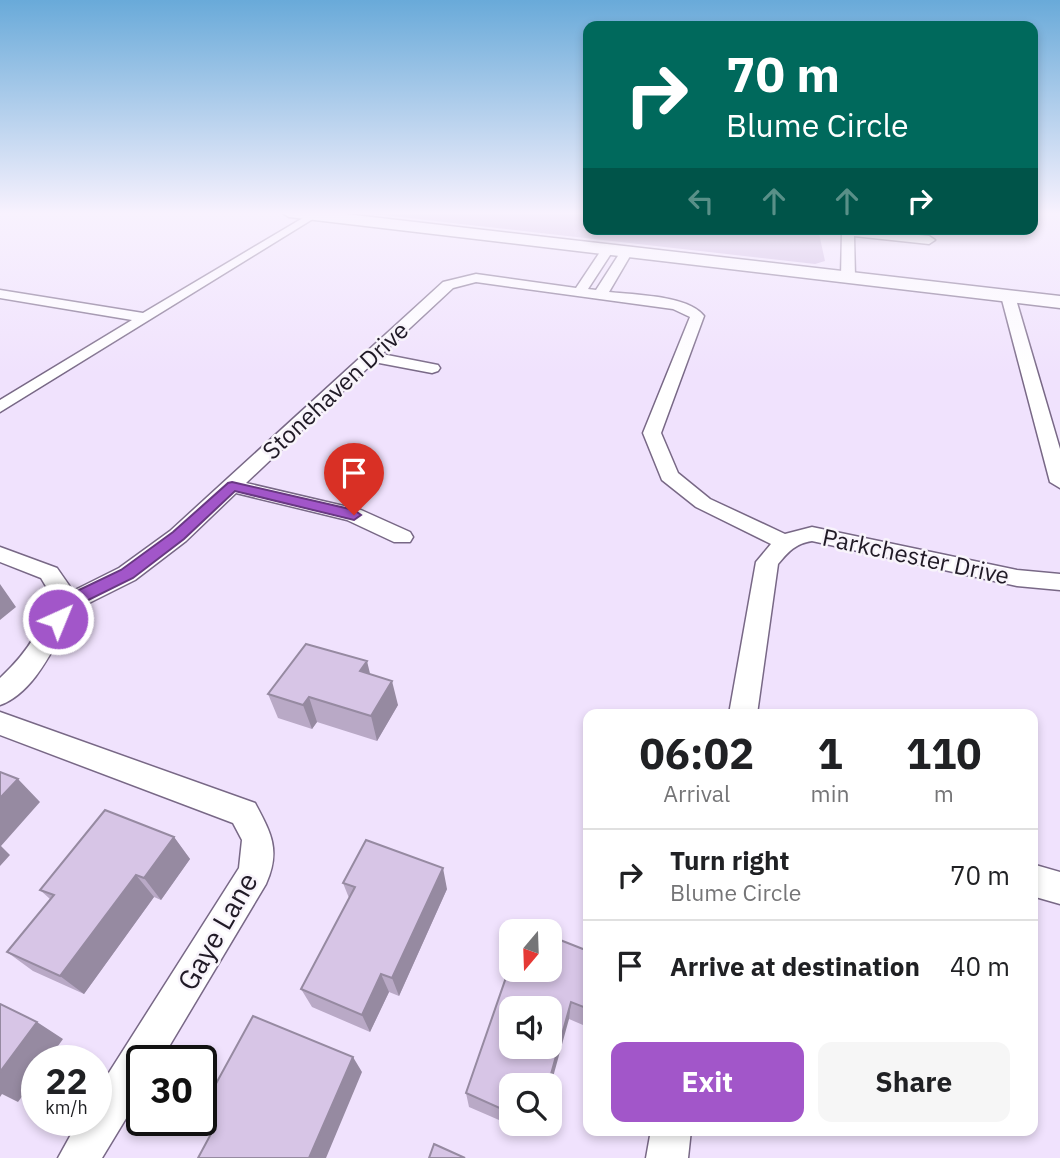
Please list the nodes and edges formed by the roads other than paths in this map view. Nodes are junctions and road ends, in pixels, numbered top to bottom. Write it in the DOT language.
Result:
graph roads {
  1 [pos="227,266"];
  2 [pos="597,266"];
  3 [pos="618,266"];
  4 [pos="755,266"];
  5 [pos="848,266"];
  6 [pos="848,277"];
  7 [pos="459,281"];
  8 [pos="579,293"];
  9 [pos="0,294"];
  10 [pos="600,295"];
  11 [pos="1008,296"];
  12 [pos="1060,302"];
  13 [pos="143,317"];
  14 [pos="370,357"];
  15 [pos="432,368"];
  16 [pos="0,407"];
  17 [pos="1060,482"];
  18 [pos="232,486"];
  19 [pos="402,537"];
  20 [pos="785,542"];
  21 [pos="0,554"];
  22 [pos="1060,582"];
  23 [pos="60,607"];
  24 [pos="0,694"];
  25 [pos="744,709"];
  26 [pos="0,723"];
  27 [pos="1038,882"];
  28 [pos="1060,888"];
  29 [pos="670,1136"];
  30 [pos="79,1158"];
  31 [pos="667,1158"];
  1 -- 13 [label="street"];
  2 -- 8 [label="street"];
  3 -- 10 [label="street"];
  4 -- 6 [label="main road"];
  5 -- 6 [label="street"];
  6 -- 11 [label="main road"];
  7 -- 8 [label="street"];
  7 -- 14 [label="street, Stonehaven Drive"];
  8 -- 10 [label="street"];
  9 -- 13 [label="street"];
  10 -- 20 [label="street"];
  11 -- 12 [label="main road"];
  11 -- 17 [label="street"];
  13 -- 16 [label="street"];
  14 -- 15 [label="street"];
  14 -- 18 [label="street, Stonehaven Drive"];
  18 -- 19 [label="street"];
  18 -- 23 [label="street, Stonehaven Drive"];
  20 -- 22 [label="street, Parkchester Drive"];
  20 -- 25 [label="street, Parkchester Drive"];
  21 -- 23 [label="street"];
  23 -- 24 [label="street"];
  26 -- 30 [label="street, Gaye Lane"];
  27 -- 28 [label="street"];
  29 -- 31 [label="street"];
}
